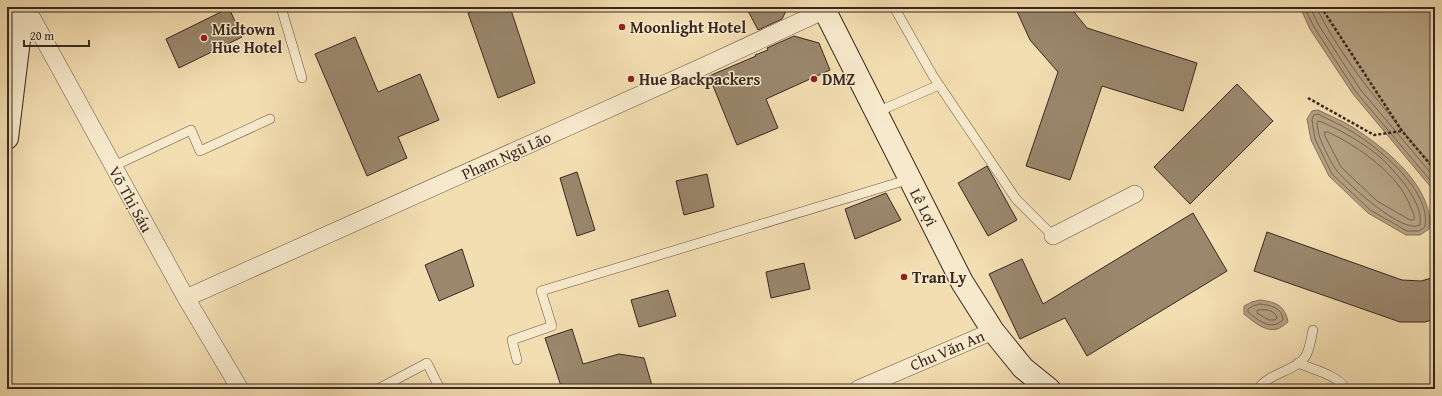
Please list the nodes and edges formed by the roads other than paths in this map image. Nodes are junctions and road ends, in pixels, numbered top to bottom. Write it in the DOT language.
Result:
graph roads {
  1 [pos="11,7"];
  2 [pos="24,7"];
  3 [pos="281,7"];
  4 [pos="894,7"];
  5 [pos="7,8"];
  6 [pos="824,8"];
  7 [pos="302,78"];
  8 [pos="939,85"];
  9 [pos="877,112"];
  10 [pos="270,119"];
  11 [pos="7,138"];
  12 [pos="114,166"];
  13 [pos="910,179"];
  14 [pos="1134,194"];
  15 [pos="1053,236"];
  16 [pos="186,298"];
  17 [pos="1314,330"];
  18 [pos="993,331"];
  19 [pos="517,360"];
  20 [pos="1298,363"];
  21 [pos="240,389"];
  22 [pos="378,389"];
  23 [pos="440,389"];
  24 [pos="858,389"];
  25 [pos="1049,389"];
  26 [pos="1258,389"];
  27 [pos="1346,389"];
  1 -- 5 [label="street"];
  2 -- 11 [label="main road"];
  2 -- 12 [label="street, Võ Thị Sáu"];
  3 -- 7 [label="lane"];
  4 -- 8 [label="lane"];
  6 -- 9 [label="main road, Lê Lợi"];
  6 -- 16 [label="street, Phạm Ngũ Lão"];
  8 -- 9 [label="lane"];
  8 -- 15 [label="lane"];
  9 -- 13 [label="main road, Lê Lợi"];
  10 -- 12 [label="lane"];
  12 -- 16 [label="street, Võ Thị Sáu"];
  13 -- 18 [label="main road, Lê Lợi"];
  13 -- 19 [label="lane"];
  14 -- 15 [label="street"];
  16 -- 21 [label="street, Võ Thị Sáu"];
  17 -- 20 [label="lane"];
  18 -- 24 [label="street, Chu Văn An"];
  18 -- 25 [label="main road, Lê Lợi"];
  20 -- 26 [label="lane"];
  20 -- 27 [label="lane"];
  22 -- 23 [label="lane"];
}
